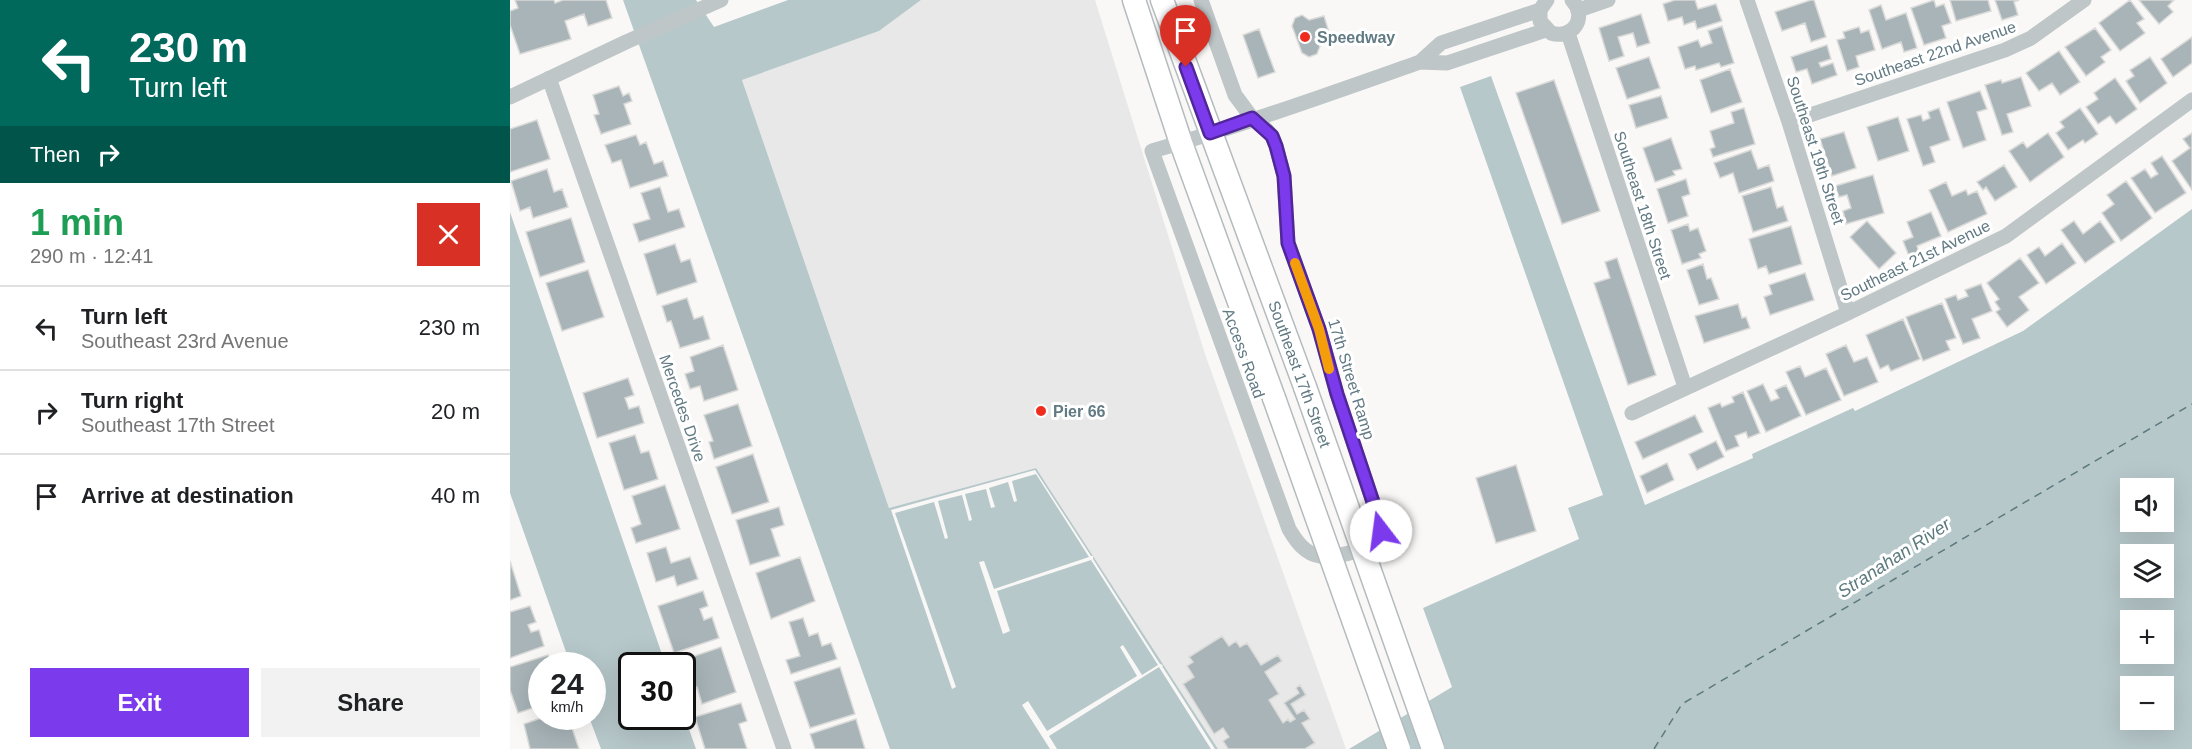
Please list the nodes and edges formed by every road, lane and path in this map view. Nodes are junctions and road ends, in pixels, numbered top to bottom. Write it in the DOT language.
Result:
graph roads {
  1 [pos="720,0"];
  2 [pos="1134,0"];
  3 [pos="1162,0"];
  4 [pos="1201,0"];
  5 [pos="1608,0"];
  6 [pos="1747,0"];
  7 [pos="2084,0"];
  8 [pos="1544,5"];
  9 [pos="1576,5"];
  10 [pos="1546,30"];
  11 [pos="1568,33"];
  12 [pos="1420,62"];
  13 [pos="549,78"];
  14 [pos="510,97"];
  15 [pos="2192,100"];
  16 [pos="1252,118"];
  17 [pos="1789,122"];
  18 [pos="1210,133"];
  19 [pos="1181,143"];
  20 [pos="1848,313"];
  21 [pos="1684,387"];
  22 [pos="1632,413"];
  23 [pos="1346,553"];
  24 [pos="784,749"];
  25 [pos="1399,749"];
  26 [pos="1433,749"];
  1 -- 13 [label="street"];
  2 -- 19 [label="main road, Southeast 17th Street"];
  3 -- 18 [label="main road, Southeast 17th Street"];
  4 -- 16 [label="street, 17th Street Ramp"];
  5 -- 9 [label="street"];
  6 -- 17 [label="street, Southeast 19th Street"];
  7 -- 17 [label="street, Southeast 22nd Avenue"];
  8 -- 10 [label="street"];
  8 -- 12 [label="street"];
  9 -- 11 [label="street"];
  10 -- 11 [label="street"];
  10 -- 12 [label="street"];
  11 -- 21 [label="street, Southeast 18th Street"];
  12 -- 16 [label="street"];
  13 -- 14 [label="street"];
  13 -- 24 [label="street, Mercedes Drive"];
  15 -- 20 [label="street, Southeast 21st Avenue"];
  16 -- 18 [label="street"];
  16 -- 23 [label="street, 17th Street Ramp"];
  17 -- 20 [label="street, Southeast 19th Street"];
  18 -- 19 [label="street"];
  18 -- 26 [label="main road, Southeast 17th Street, bridge"];
  19 -- 23 [label="street, Access Road"];
  19 -- 25 [label="main road, Southeast 17th Street, bridge"];
  20 -- 21 [label="street, Southeast 21st Avenue"];
  21 -- 22 [label="street, Southeast 21st Avenue"];
}
